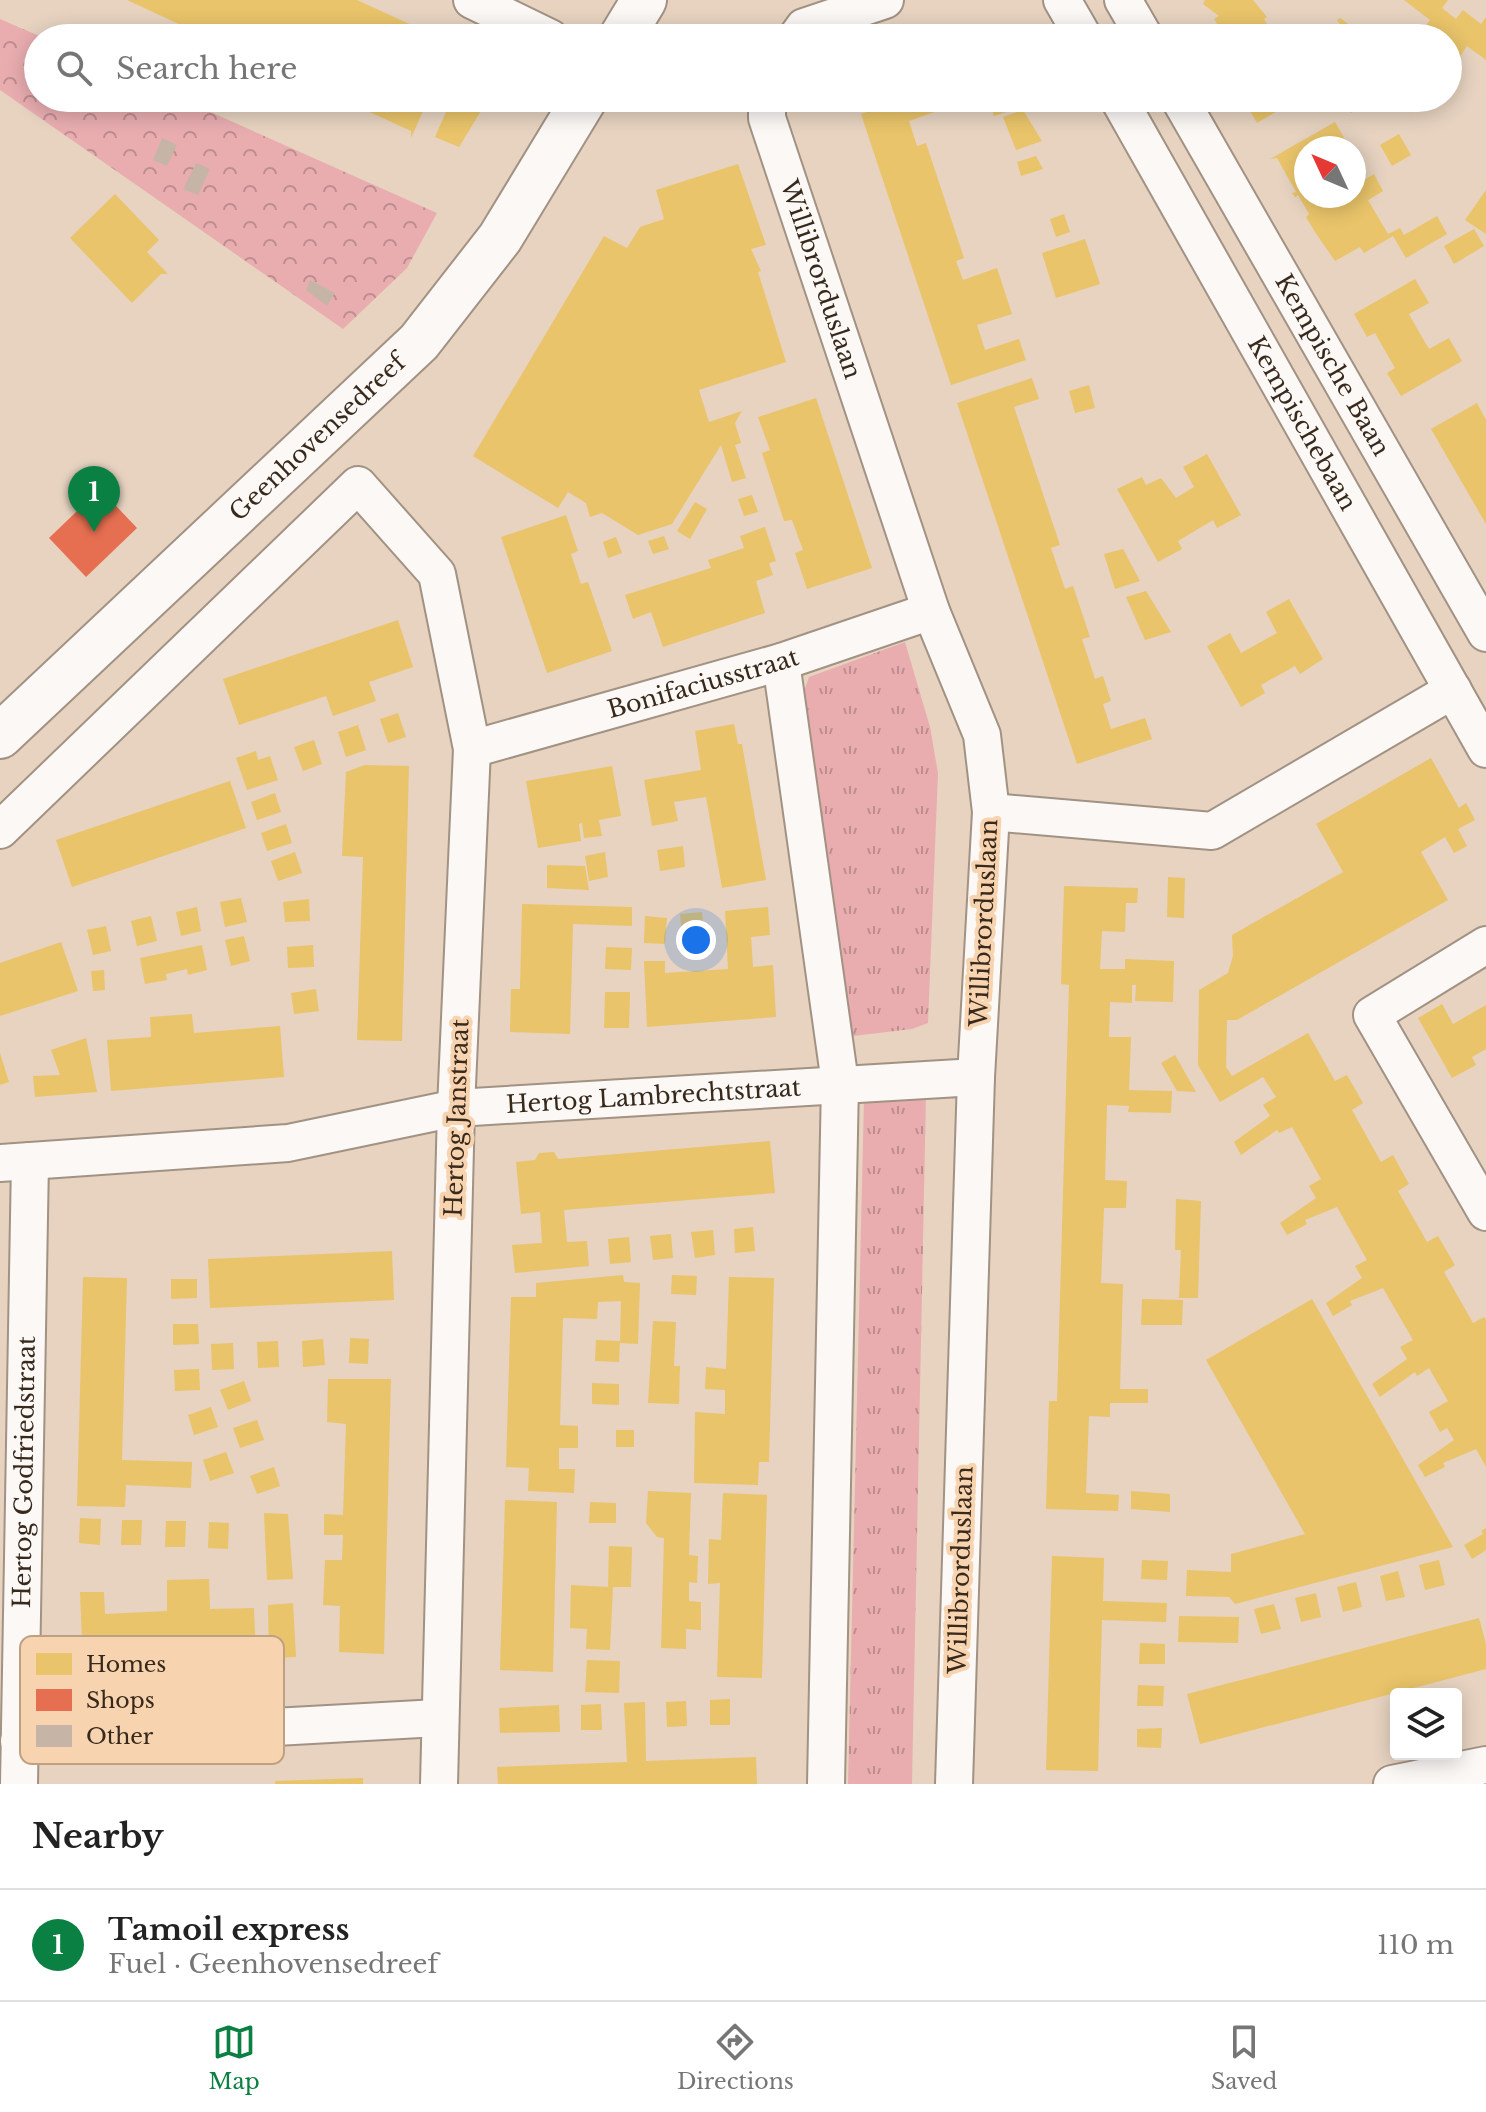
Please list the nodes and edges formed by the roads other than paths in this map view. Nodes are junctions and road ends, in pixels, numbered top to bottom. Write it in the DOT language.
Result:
graph roads {
  1 [pos="472,0"];
  2 [pos="644,0"];
  3 [pos="885,0"];
  4 [pos="1062,0"];
  5 [pos="1123,0"];
  6 [pos="521,24"];
  7 [pos="629,24"];
  8 [pos="813,24"];
  9 [pos="1076,24"];
  10 [pos="1137,24"];
  11 [pos="576,112"];
  12 [pos="767,112"];
  13 [pos="1126,112"];
  14 [pos="1187,112"];
  15 [pos="931,611"];
  16 [pos="1486,633"];
  17 [pos="781,662"];
  18 [pos="1453,690"];
  19 [pos="0,736"];
  20 [pos="472,749"];
  21 [pos="1486,749"];
  22 [pos="991,812"];
  23 [pos="0,830"];
  24 [pos="1486,945"];
  25 [pos="976,1077"];
  26 [pos="840,1083"];
  27 [pos="456,1108"];
  28 [pos="15,1162"];
  29 [pos="1486,1212"];
  30 [pos="438,1718"];
  31 [pos="284,1726"];
  32 [pos="19,1741"];
  33 [pos="1486,1765"];
  34 [pos="19,1784"];
  35 [pos="439,1784"];
  36 [pos="826,1784"];
  37 [pos="954,1784"];
  38 [pos="1392,1784"];
  1 -- 6 [label="street"];
  2 -- 7 [label="street"];
  3 -- 8 [label="street"];
  4 -- 9 [label="street"];
  5 -- 10 [label="street"];
  11 -- 19 [label="street, Geenhovensedreef"];
  12 -- 15 [label="street, Willibrorduslaan"];
  13 -- 18 [label="street, Kempischebaan"];
  14 -- 16 [label="street, Kempische Baan"];
  15 -- 17 [label="street, Bonifaciusstraat"];
  15 -- 22 [label="street, Willibrorduslaan"];
  17 -- 20 [label="street, Bonifaciusstraat"];
  17 -- 26 [label="street"];
  18 -- 21 [label="street, Kempischebaan"];
  18 -- 22 [label="street"];
  20 -- 23 [label="street, Hertog Janstraat"];
  20 -- 27 [label="street, Hertog Janstraat"];
  22 -- 25 [label="street, Willibrorduslaan"];
  24 -- 29 [label="street"];
  25 -- 26 [label="street, Hertog Lambrechtstraat"];
  25 -- 37 [label="street, Willibrorduslaan"];
  26 -- 27 [label="street, Hertog Lambrechtstraat"];
  26 -- 36 [label="street"];
  27 -- 28 [label="street, Hertog Lambrechtstraat"];
  27 -- 30 [label="street, Hertog Janstraat"];
  28 -- 32 [label="street, Hertog Godfriedstraat"];
  30 -- 31 [label="street"];
  30 -- 35 [label="street, Hertog Janstraat"];
  32 -- 34 [label="street, Hertog Godfriedstraat"];
  33 -- 38 [label="street"];
}
